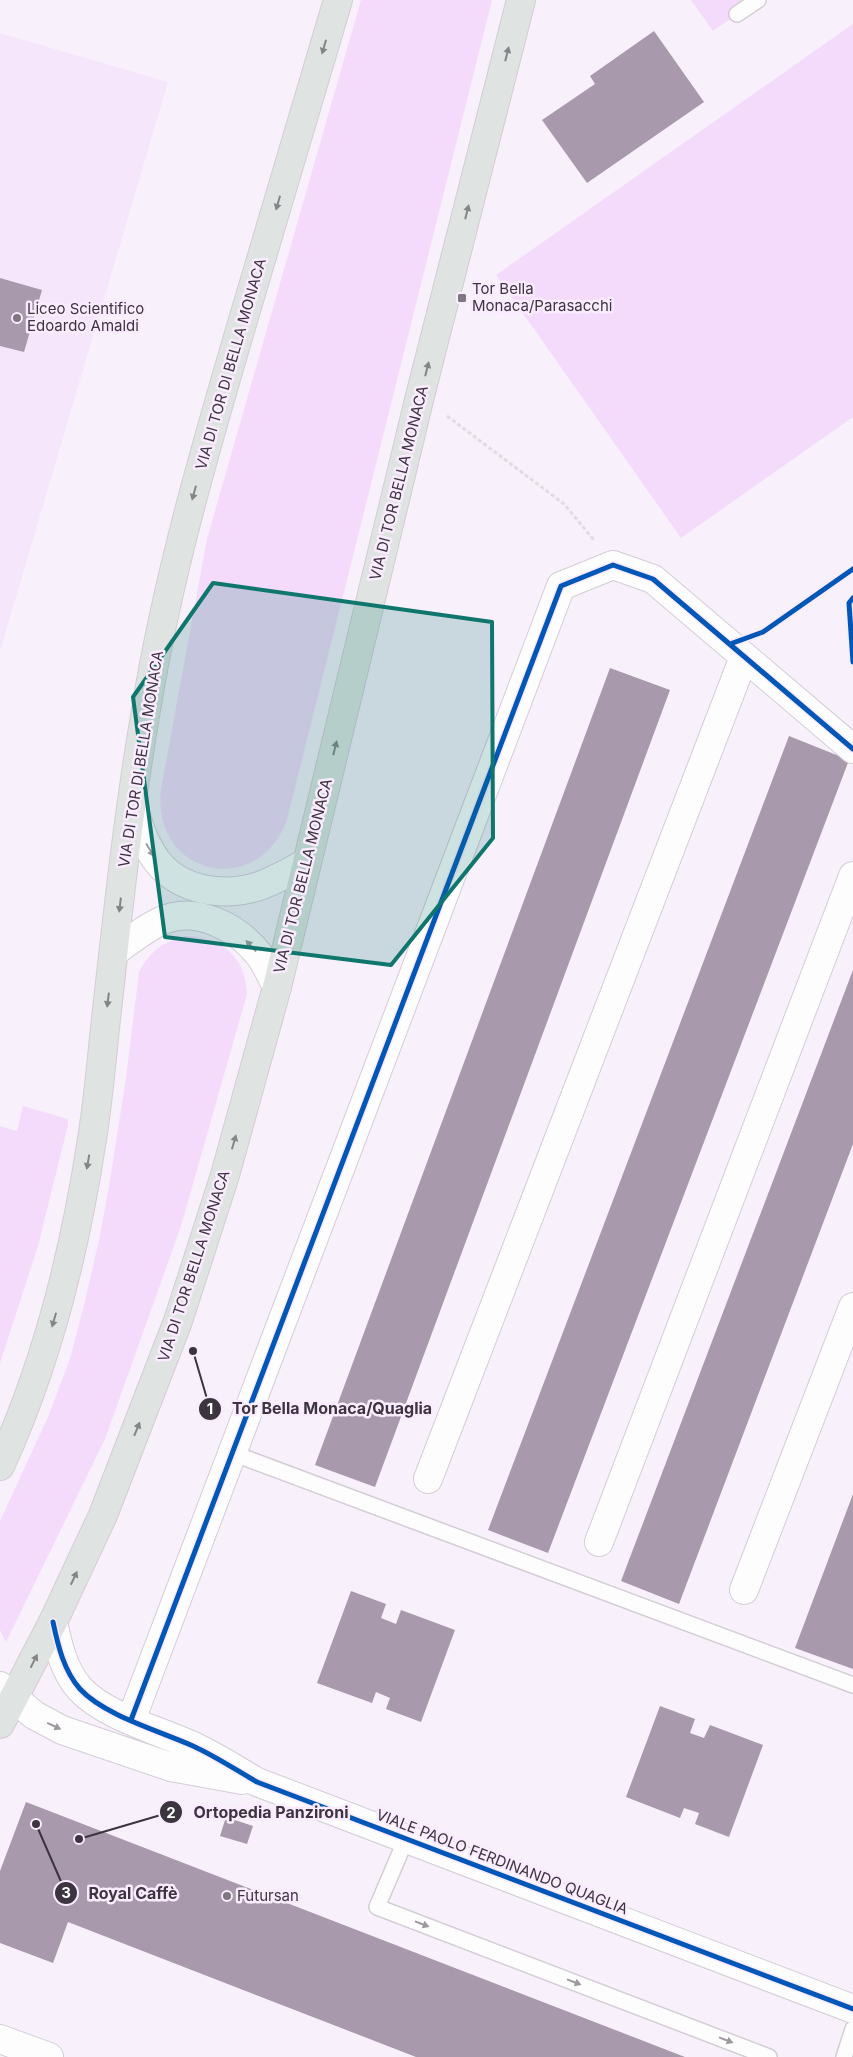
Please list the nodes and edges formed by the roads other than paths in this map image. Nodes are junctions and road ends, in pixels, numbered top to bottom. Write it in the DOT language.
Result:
graph roads {
  1 [pos="338,0"];
  2 [pos="521,0"];
  3 [pos="758,0"];
  4 [pos="737,14"];
  5 [pos="744,656"];
  6 [pos="853,750"];
  7 [pos="132,805"];
  8 [pos="306,863"];
  9 [pos="853,876"];
  10 [pos="114,952"];
  11 [pos="277,987"];
  12 [pos="853,1307"];
  13 [pos="232,1453"];
  14 [pos="0,1466"];
  15 [pos="428,1479"];
  16 [pos="599,1542"];
  17 [pos="744,1590"];
  18 [pos="53,1622"];
  19 [pos="853,1685"];
  20 [pos="7,1693"];
  21 [pos="131,1720"];
  22 [pos="0,1724"];
  23 [pos="257,1782"];
  24 [pos="406,1839"];
  25 [pos="853,2009"];
  26 [pos="853,2029"];
  27 [pos="0,2039"];
  28 [pos="49,2057"];
  29 [pos="770,2057"];
  30 [pos="844,2057"];
  1 -- 7 [label="main road, VIA DI TOR DI BELLA MONACA, one-way"];
  8 -- 2 [label="main road, VIA DI TOR BELLA MONACA, one-way"];
  3 -- 4 [label="lane"];
  5 -- 6 [label="street"];
  5 -- 13 [label="street"];
  5 -- 15 [label="street"];
  7 -- 8 [label="street, one-way"];
  7 -- 10 [label="main road, VIA DI TOR DI BELLA MONACA, one-way"];
  8 -- 11 [label="main road, VIA DI TOR BELLA MONACA"];
  9 -- 16 [label="street"];
  11 -- 10 [label="street, one-way"];
  10 -- 14 [label="main road, VIA DI TOR DI BELLA MONACA, one-way"];
  18 -- 11 [label="main road, VIA DI TOR BELLA MONACA, one-way"];
  12 -- 17 [label="street"];
  13 -- 19 [label="lane"];
  13 -- 21 [label="street"];
  20 -- 18 [label="main road, VIA DI TOR BELLA MONACA, one-way"];
  18 -- 21 [label="street, VIALE PAOLO FERDINANDO QUAGLIA"];
  20 -- 22 [label="main road, VIA DI TOR BELLA MONACA"];
  20 -- 23 [label="street, VIALE PAOLO FERDINANDO QUAGLIA, one-way"];
  21 -- 23 [label="street, VIALE PAOLO FERDINANDO QUAGLIA"];
  23 -- 24 [label="street, VIALE PAOLO FERDINANDO QUAGLIA"];
  24 -- 25 [label="street, VIALE PAOLO FERDINANDO QUAGLIA"];
  24 -- 29 [label="lane, one-way"];
  26 -- 30 [label="lane"];
  27 -- 28 [label="street"];
}
